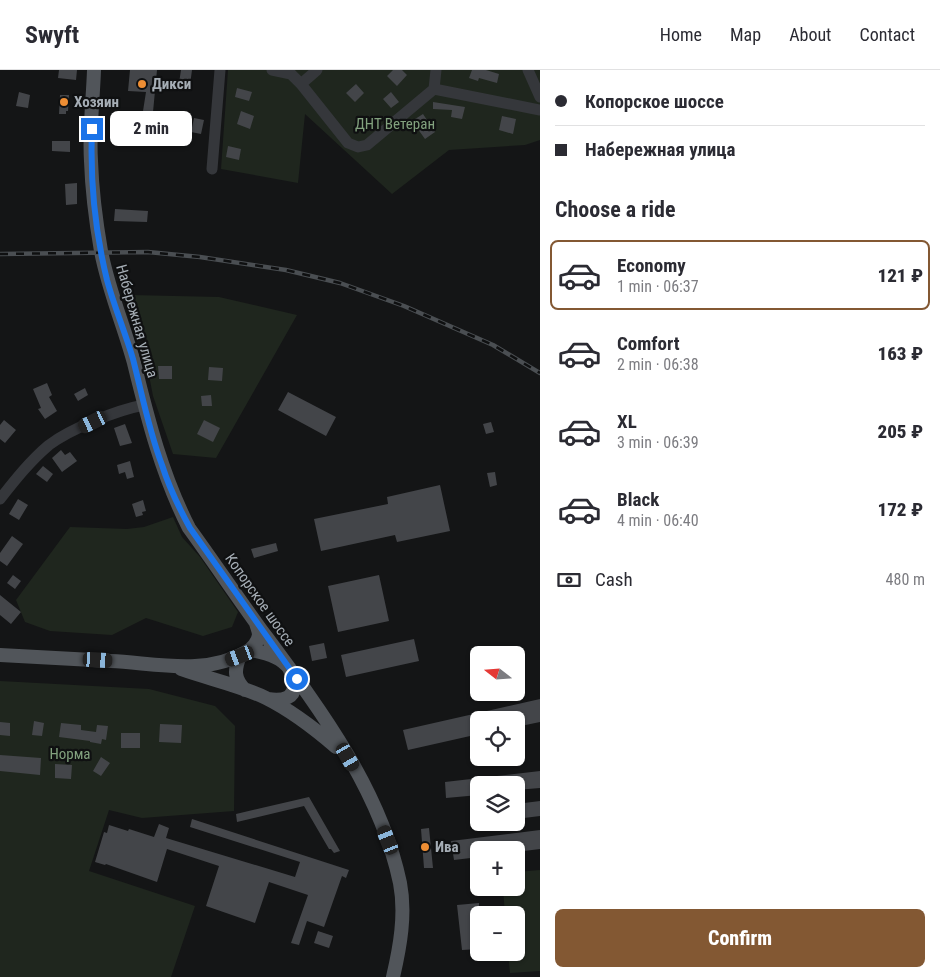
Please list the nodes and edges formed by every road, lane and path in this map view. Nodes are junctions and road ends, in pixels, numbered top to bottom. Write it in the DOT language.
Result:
graph roads {
  1 [pos="94,70"];
  2 [pos="220,70"];
  3 [pos="272,70"];
  4 [pos="317,70"];
  5 [pos="436,70"];
  6 [pos="528,70"];
  7 [pos="292,72"];
  8 [pos="301,84"];
  9 [pos="434,89"];
  10 [pos="540,97"];
  11 [pos="540,110"];
  12 [pos="212,169"];
  13 [pos="144,405"];
  14 [pos="0,499"];
  15 [pos="256,623"];
  16 [pos="245,653"];
  17 [pos="0,655"];
  18 [pos="175,666"];
  19 [pos="289,668"];
  20 [pos="245,690"];
  21 [pos="265,698"];
  22 [pos="348,757"];
  23 [pos="393,977"];
  1 -- 13 [label="main road, Набережная улица"];
  2 -- 12 [label="street"];
  3 -- 7 [label="street"];
  4 -- 8 [label="street"];
  5 -- 9 [label="street"];
  6 -- 10 [label="street"];
  7 -- 8 [label="street"];
  8 -- 9 [label="street"];
  9 -- 11 [label="street"];
  13 -- 14 [label="street"];
  13 -- 15 [label="main road, Копорское шоссе"];
  15 -- 16 [label="main road"];
  15 -- 19 [label="main road, Копорское шоссе"];
  16 -- 18 [label="main road"];
  16 -- 19 [label="main road"];
  16 -- 20 [label="main road"];
  17 -- 18 [label="main road"];
  18 -- 20 [label="main road"];
  19 -- 21 [label="main road"];
  19 -- 22 [label="main road, Копорское шоссе"];
  20 -- 21 [label="main road"];
  21 -- 22 [label="main road"];
  22 -- 23 [label="main road, Копорское шоссе"];
}
